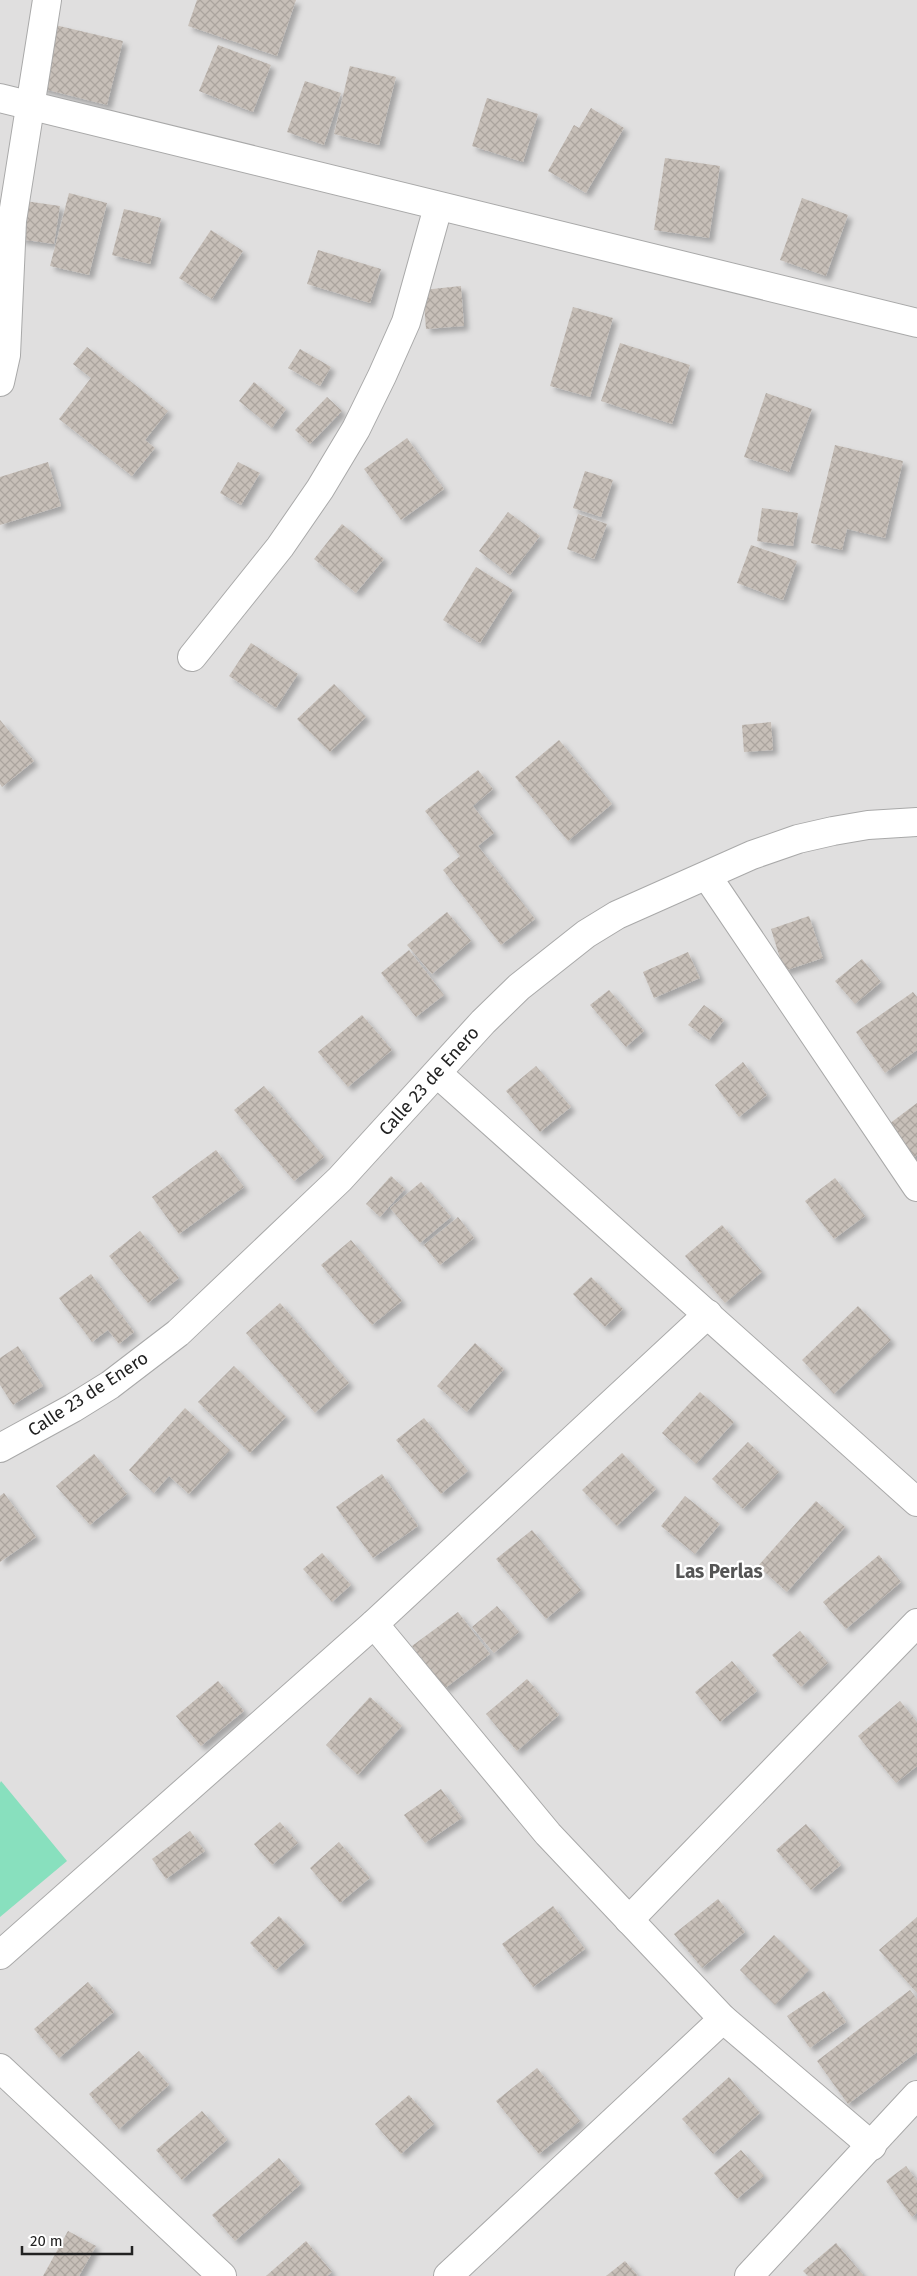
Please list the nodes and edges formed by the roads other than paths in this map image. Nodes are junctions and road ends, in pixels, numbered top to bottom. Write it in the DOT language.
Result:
graph roads {
  1 [pos="47,0"];
  2 [pos="0,98"];
  3 [pos="29,106"];
  4 [pos="438,207"];
  5 [pos="917,323"];
  6 [pos="0,382"];
  7 [pos="192,657"];
  8 [pos="917,822"];
  9 [pos="707,876"];
  10 [pos="438,1074"];
  11 [pos="917,1187"];
  12 [pos="708,1314"];
  13 [pos="0,1448"];
  14 [pos="917,1502"];
  15 [pos="917,1623"];
  16 [pos="374,1624"];
  17 [pos="630,1920"];
  18 [pos="0,1955"];
  19 [pos="723,2019"];
  20 [pos="0,2068"];
  21 [pos="917,2095"];
  22 [pos="872,2146"];
  23 [pos="222,2276"];
  24 [pos="448,2276"];
  25 [pos="749,2276"];
  1 -- 3 [label="street"];
  2 -- 3 [label="street"];
  3 -- 4 [label="street"];
  3 -- 6 [label="street"];
  4 -- 5 [label="street"];
  4 -- 7 [label="street"];
  8 -- 9 [label="street, Calle 23 de Enero"];
  9 -- 10 [label="street, Calle 23 de Enero"];
  9 -- 11 [label="street"];
  10 -- 12 [label="street"];
  10 -- 13 [label="street, Calle 23 de Enero"];
  12 -- 14 [label="street"];
  12 -- 16 [label="street"];
  15 -- 17 [label="street"];
  16 -- 17 [label="street"];
  16 -- 18 [label="street"];
  17 -- 19 [label="street"];
  19 -- 22 [label="street"];
  19 -- 24 [label="street"];
  20 -- 23 [label="street"];
  21 -- 22 [label="street"];
  22 -- 25 [label="street"];
}
